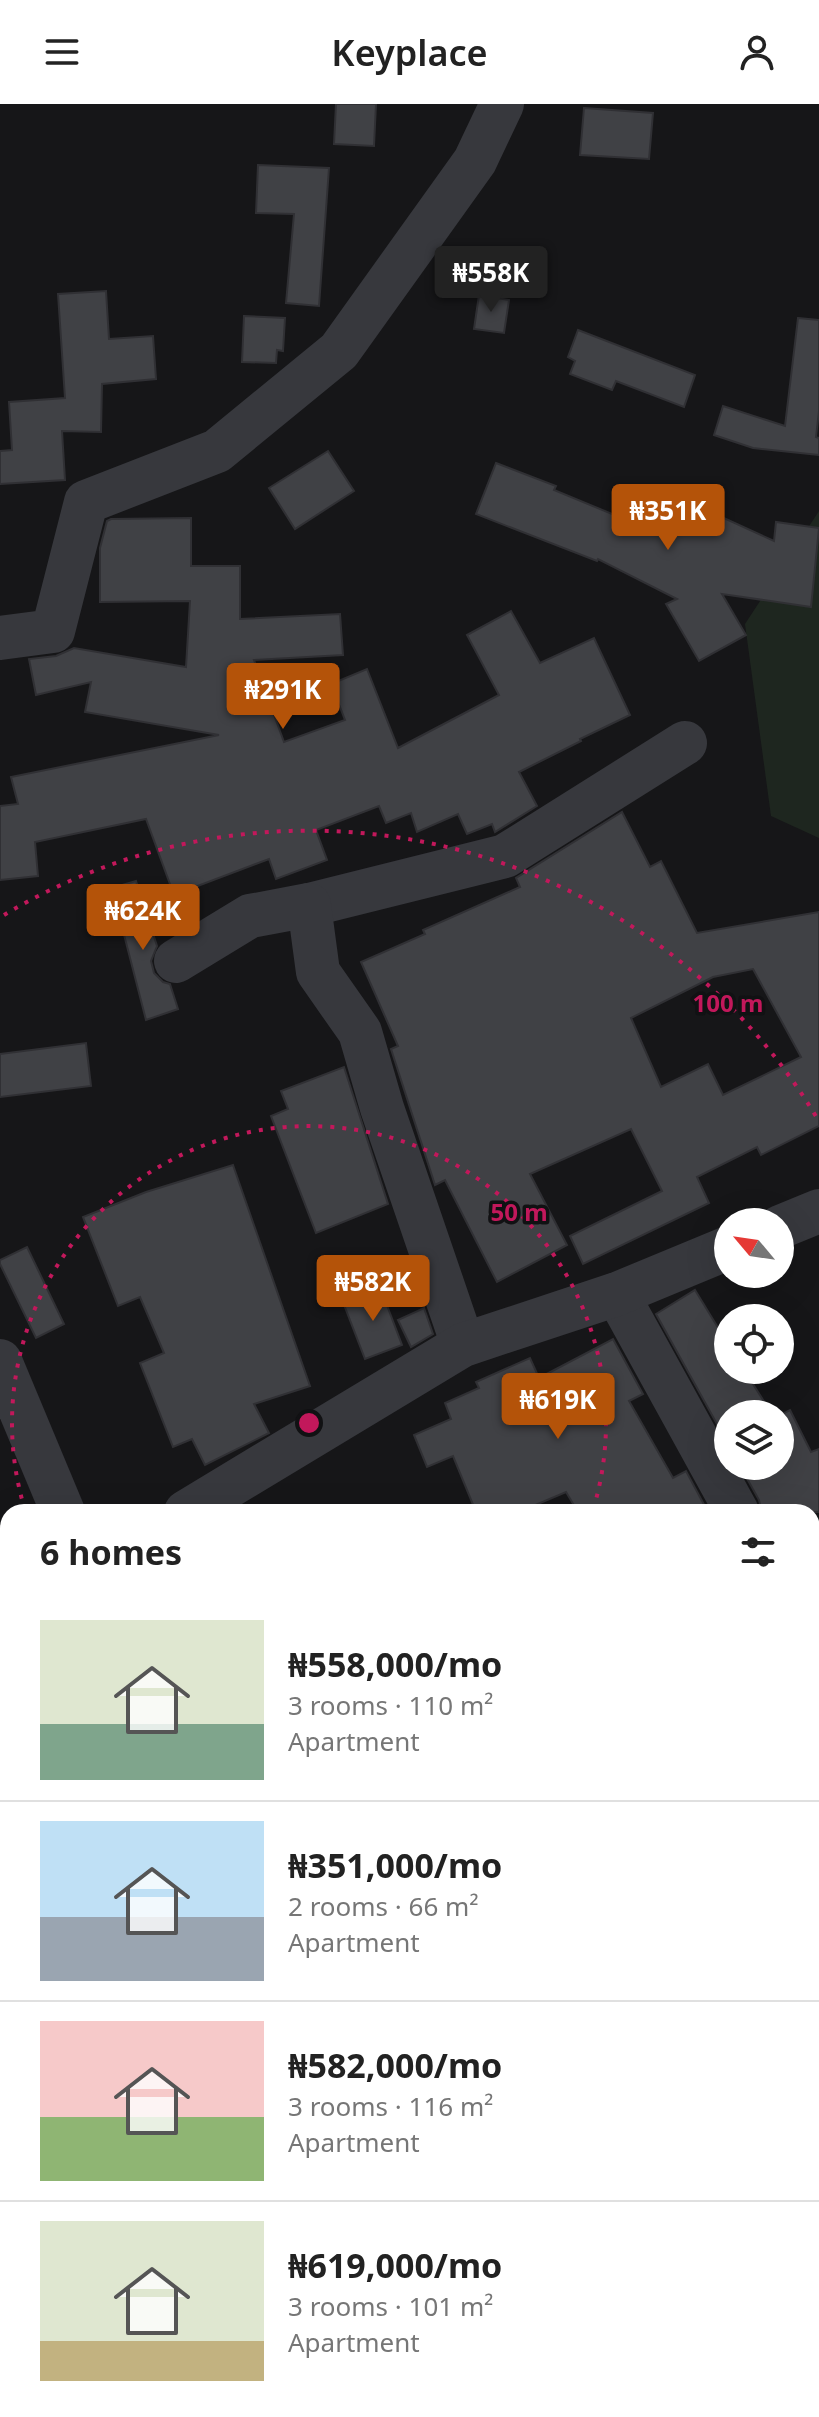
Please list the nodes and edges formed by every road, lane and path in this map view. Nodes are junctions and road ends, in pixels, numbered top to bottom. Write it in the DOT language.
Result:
graph roads {
  1 [pos="502,104"];
  2 [pos="0,638"];
  3 [pos="685,743"];
  4 [pos="309,905"];
  5 [pos="176,961"];
  6 [pos="819,1211"];
  7 [pos="794,1221"];
  8 [pos="714,1254"];
  9 [pos="617,1294"];
  10 [pos="463,1345"];
  11 [pos="0,1361"];
  12 [pos="60,1504"];
  13 [pos="199,1504"];
  14 [pos="733,1504"];
  1 -- 2 [label="street"];
  3 -- 4 [label="street"];
  4 -- 5 [label="street"];
  4 -- 10 [label="street"];
  6 -- 7 [label="street"];
  8 -- 9 [label="street"];
  9 -- 10 [label="street"];
  9 -- 14 [label="street"];
  10 -- 13 [label="street"];
  11 -- 12 [label="street"];
}
